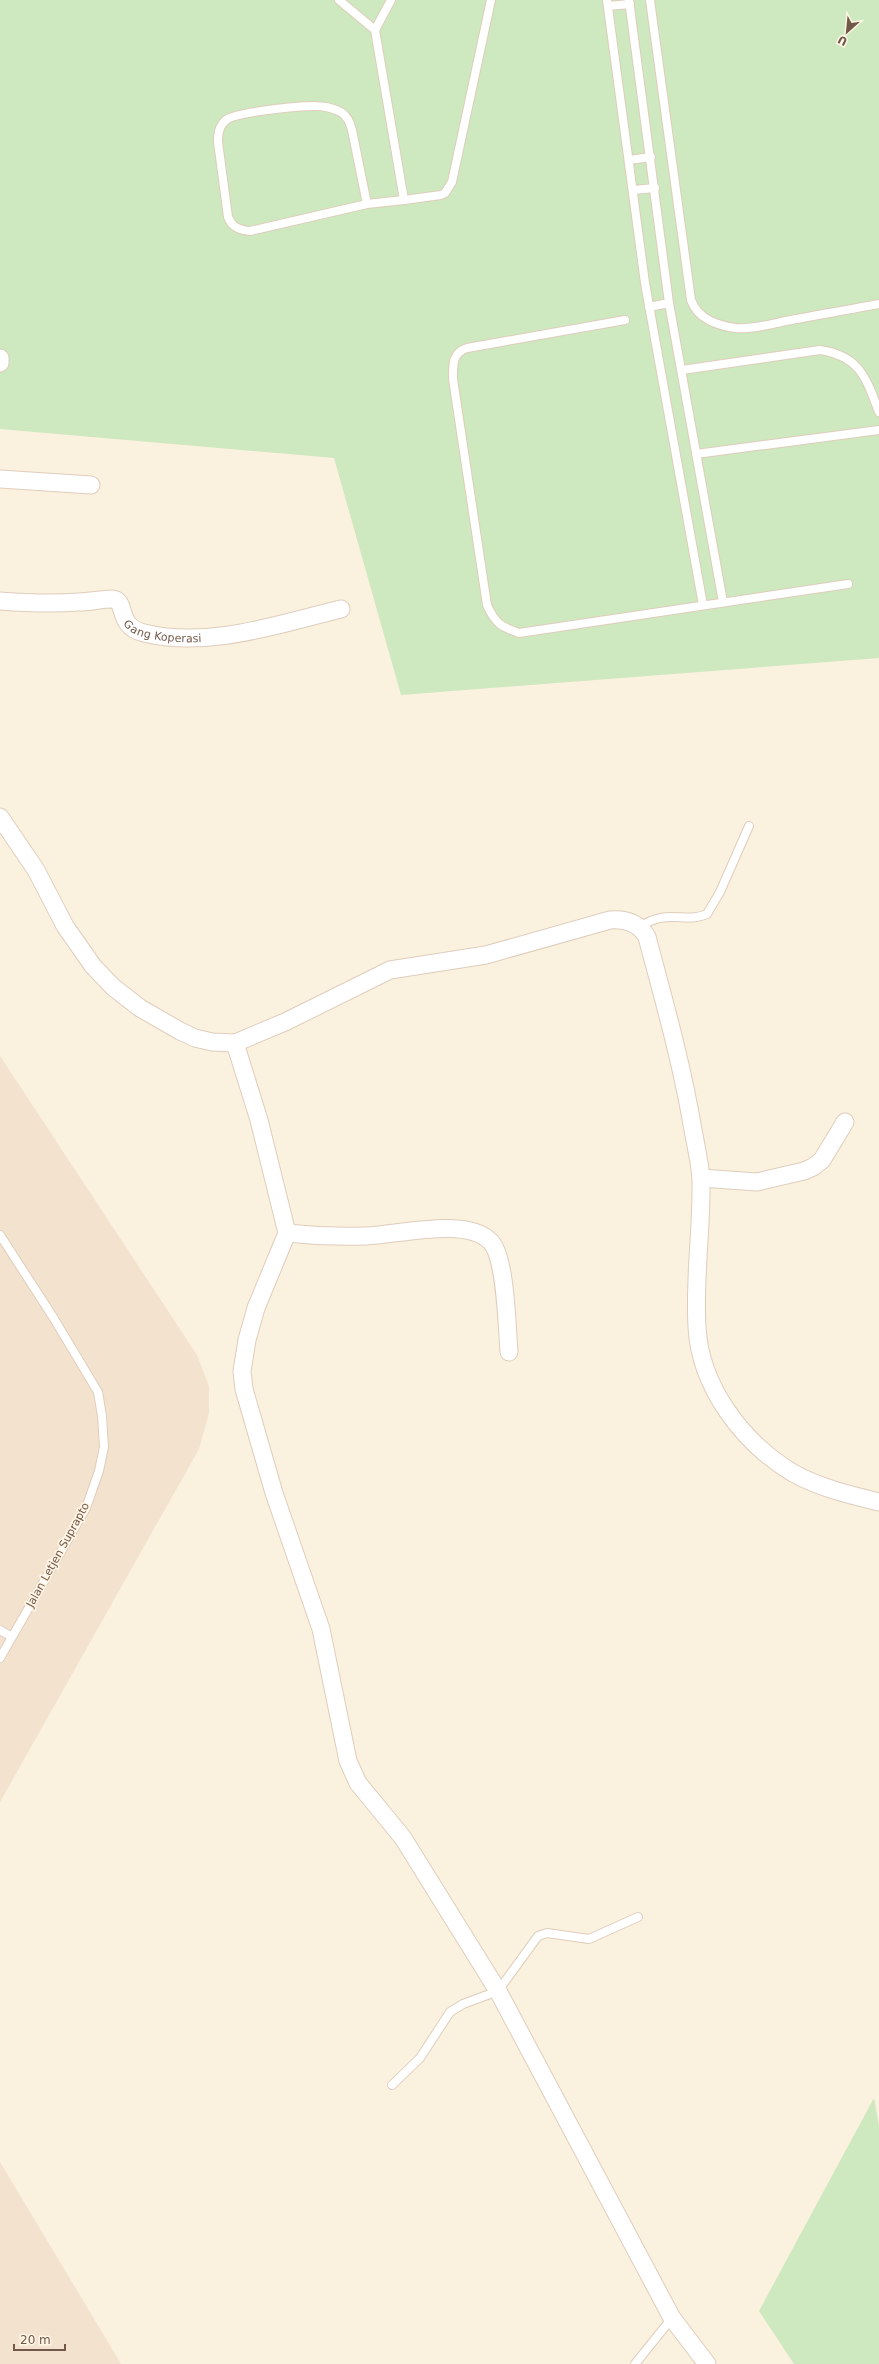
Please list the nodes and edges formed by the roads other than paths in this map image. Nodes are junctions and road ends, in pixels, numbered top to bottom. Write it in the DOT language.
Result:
graph roads {
  1 [pos="339,0"];
  2 [pos="391,0"];
  3 [pos="491,0"];
  4 [pos="650,0"];
  5 [pos="629,2"];
  6 [pos="608,3"];
  7 [pos="375,30"];
  8 [pos="651,157"];
  9 [pos="629,160"];
  10 [pos="655,188"];
  11 [pos="633,190"];
  12 [pos="404,200"];
  13 [pos="367,204"];
  14 [pos="669,304"];
  15 [pos="879,304"];
  16 [pos="649,307"];
  17 [pos="625,320"];
  18 [pos="0,358"];
  19 [pos="0,363"];
  20 [pos="682,370"];
  21 [pos="879,412"];
  22 [pos="879,430"];
  23 [pos="696,454"];
  24 [pos="0,479"];
  25 [pos="91,485"];
  26 [pos="848,584"];
  27 [pos="0,602"];
  28 [pos="723,602"];
  29 [pos="703,605"];
  30 [pos="340,609"];
  31 [pos="0,817"];
  32 [pos="749,826"];
  33 [pos="640,927"];
  34 [pos="236,1043"];
  35 [pos="845,1122"];
  36 [pos="701,1178"];
  37 [pos="287,1233"];
  38 [pos="0,1235"];
  39 [pos="509,1352"];
  40 [pos="879,1502"];
  41 [pos="0,1630"];
  42 [pos="12,1636"];
  43 [pos="0,1658"];
  44 [pos="638,1917"];
  45 [pos="498,1991"];
  46 [pos="392,2085"];
  47 [pos="672,2318"];
  48 [pos="635,2364"];
  49 [pos="707,2364"];
  1 -- 7 [label="lane"];
  2 -- 7 [label="lane"];
  3 -- 12 [label="lane"];
  4 -- 15 [label="lane"];
  5 -- 6 [label="lane"];
  5 -- 8 [label="lane"];
  6 -- 9 [label="lane"];
  7 -- 12 [label="lane"];
  8 -- 9 [label="lane"];
  8 -- 10 [label="lane"];
  9 -- 11 [label="lane"];
  10 -- 11 [label="lane"];
  10 -- 14 [label="lane"];
  11 -- 16 [label="lane"];
  12 -- 13 [label="lane"];
  13 -- 13 [label="lane"];
  14 -- 16 [label="lane"];
  14 -- 20 [label="lane"];
  16 -- 29 [label="lane"];
  17 -- 29 [label="lane"];
  18 -- 19 [label="street"];
  20 -- 21 [label="lane"];
  20 -- 23 [label="lane"];
  22 -- 23 [label="lane"];
  23 -- 28 [label="lane"];
  24 -- 25 [label="street"];
  26 -- 28 [label="lane"];
  27 -- 30 [label="street, Gang Koperasi"];
  28 -- 29 [label="lane"];
  31 -- 34 [label="street"];
  32 -- 33 [label="lane"];
  33 -- 34 [label="street"];
  33 -- 36 [label="street"];
  34 -- 37 [label="street"];
  35 -- 36 [label="street"];
  36 -- 40 [label="street"];
  37 -- 39 [label="street"];
  37 -- 45 [label="street"];
  38 -- 42 [label="lane, Jalan Letjen Suprapto"];
  41 -- 42 [label="lane"];
  42 -- 43 [label="lane, Jalan Letjen Suprapto"];
  44 -- 45 [label="lane"];
  45 -- 46 [label="lane"];
  45 -- 47 [label="street"];
  47 -- 48 [label="lane"];
  47 -- 49 [label="street"];
}
